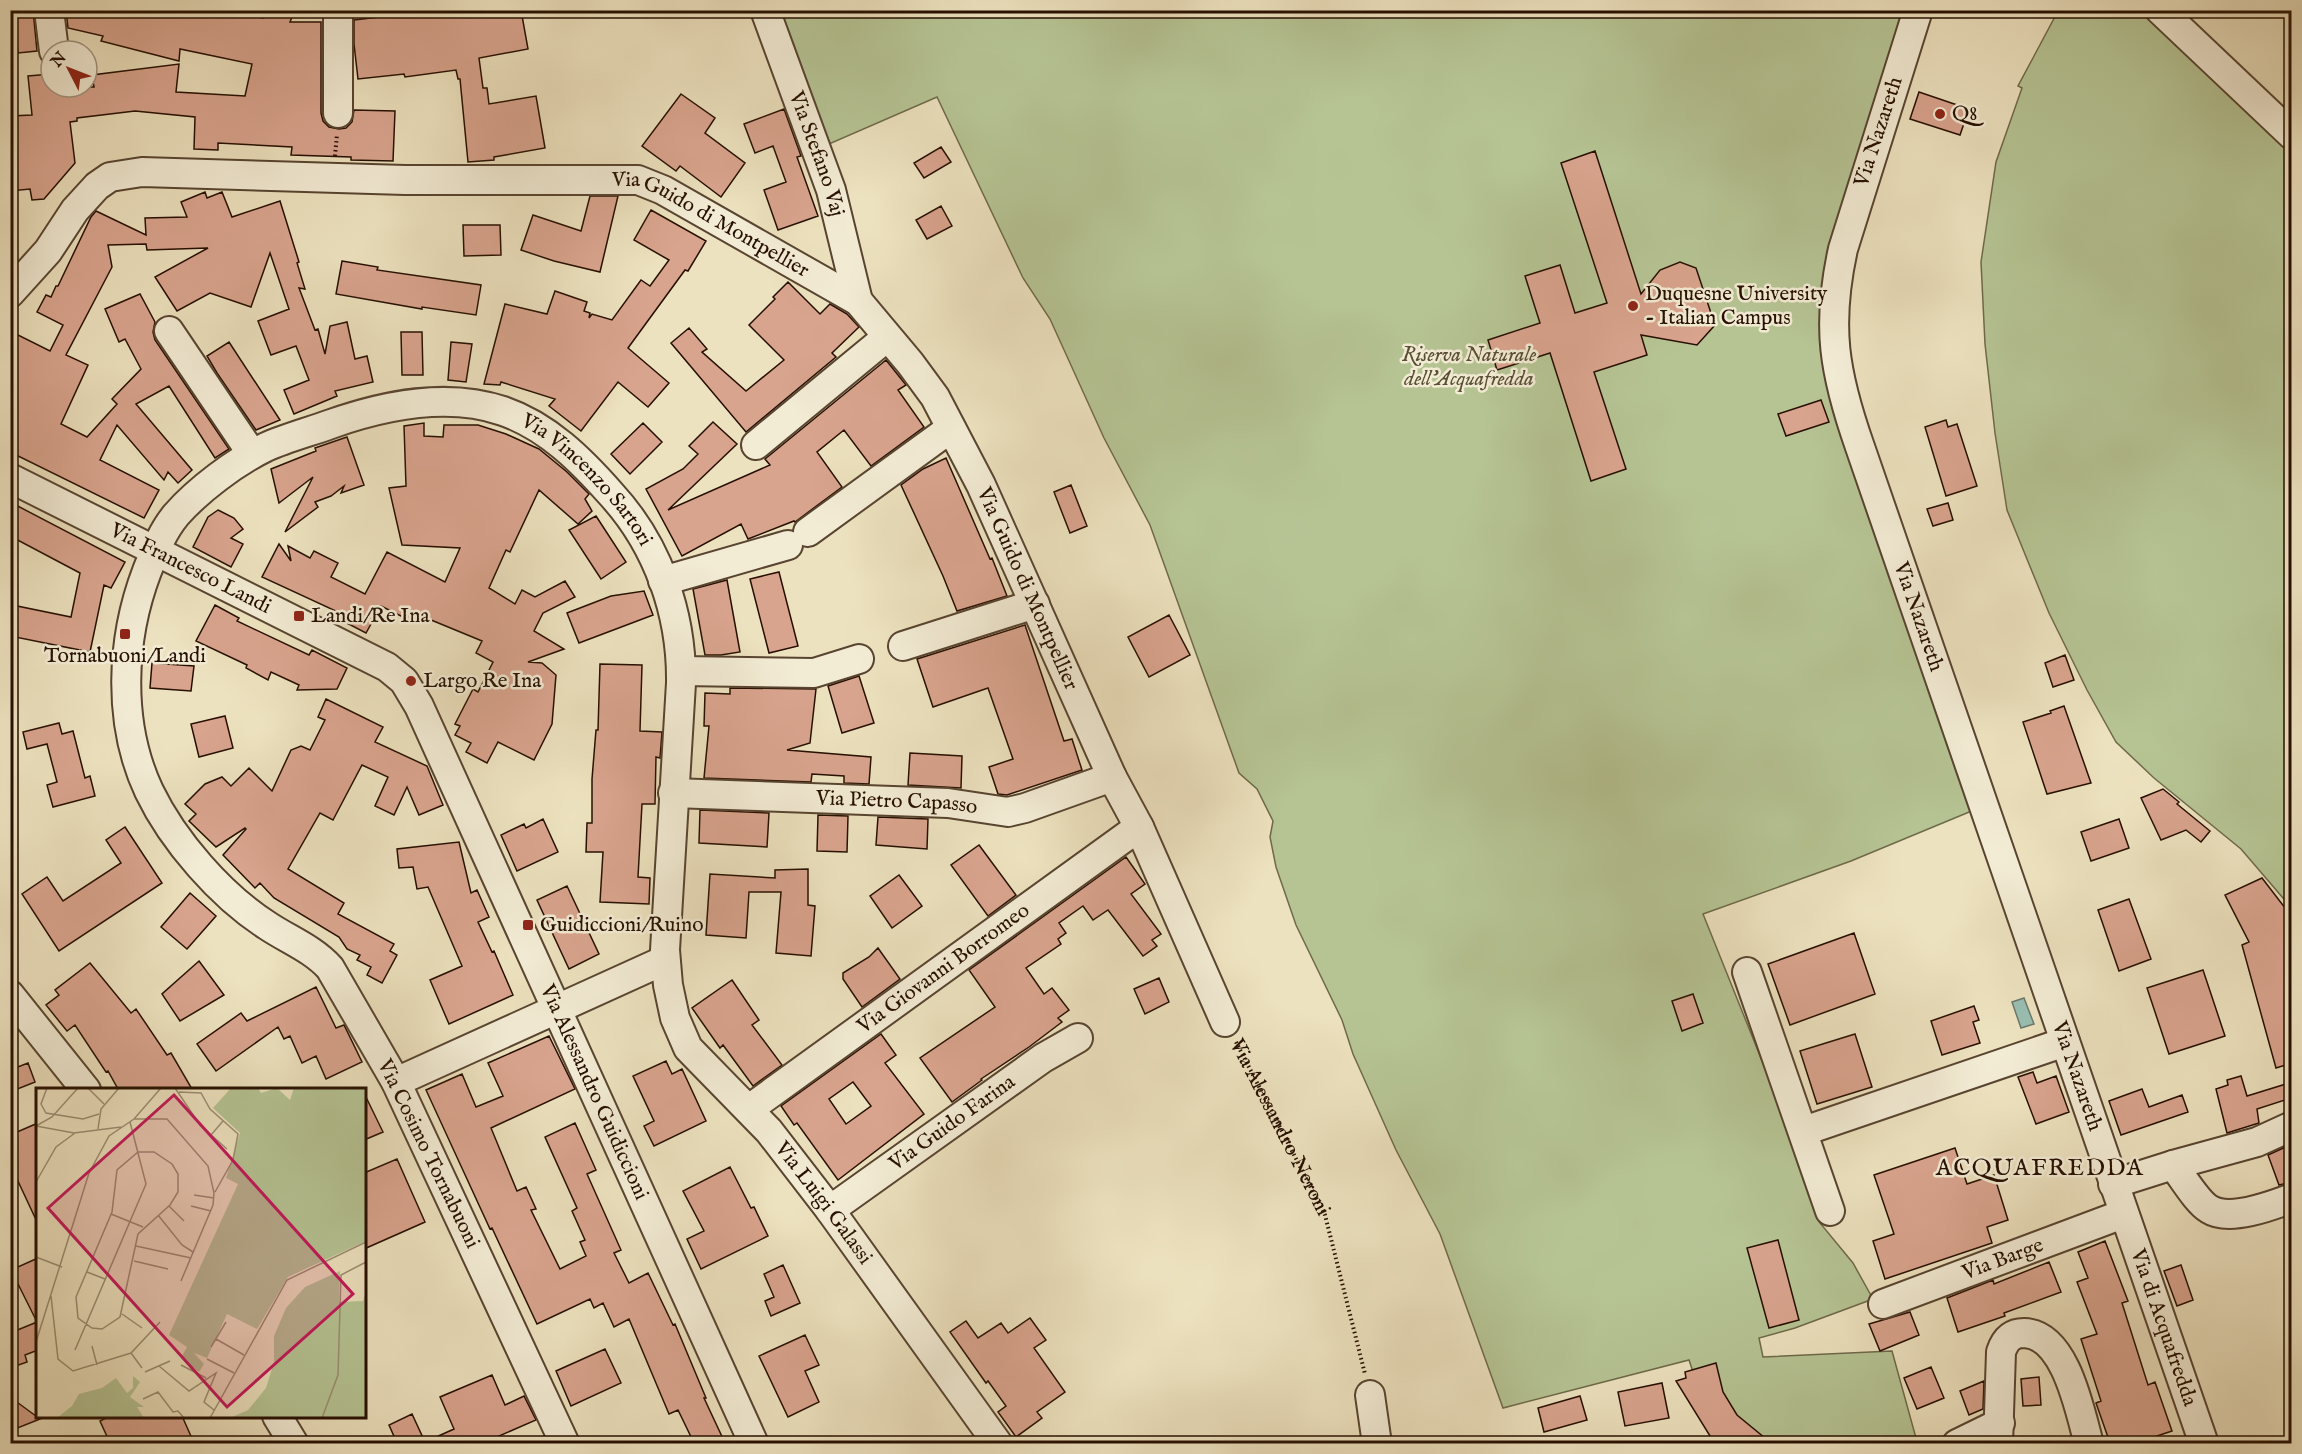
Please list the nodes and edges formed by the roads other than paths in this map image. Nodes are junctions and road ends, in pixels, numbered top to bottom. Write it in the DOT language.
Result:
graph roads {
  1 [pos="49,10"];
  2 [pos="338,10"];
  3 [pos="765,10"];
  4 [pos="1918,10"];
  5 [pos="2160,10"];
  6 [pos="53,39"];
  7 [pos="338,114"];
  8 [pos="2292,135"];
  9 [pos="10,293"];
  10 [pos="858,301"];
  11 [pos="169,331"];
  12 [pos="887,337"];
  13 [pos="951,428"];
  14 [pos="756,445"];
  15 [pos="252,454"];
  16 [pos="10,478"];
  17 [pos="155,550"];
  18 [pos="663,581"];
  19 [pos="1035,604"];
  20 [pos="903,646"];
  21 [pos="859,659"];
  22 [pos="681,671"];
  23 [pos="434,740"];
  24 [pos="1112,777"];
  25 [pos="673,793"];
  26 [pos="1139,827"];
  27 [pos="665,960"];
  28 [pos="1747,972"];
  29 [pos="10,994"];
  30 [pos="556,1008"];
  31 [pos="1225,1022"];
  32 [pos="1078,1038"];
  33 [pos="2065,1042"];
  34 [pos="396,1082"];
  35 [pos="85,1088"];
  36 [pos="749,1108"];
  37 [pos="2292,1126"];
  38 [pos="1804,1131"];
  39 [pos="2173,1165"];
  40 [pos="2113,1184"];
  41 [pos="2292,1198"];
  42 [pos="830,1210"];
  43 [pos="1830,1211"];
  44 [pos="2123,1214"];
  45 [pos="1883,1304"];
  46 [pos="1370,1395"];
  47 [pos="278,1418"];
  48 [pos="1999,1433"];
  49 [pos="294,1443"];
  50 [pos="565,1443"];
  51 [pos="754,1443"];
  52 [pos="999,1443"];
  53 [pos="1377,1443"];
  54 [pos="1957,1443"];
  55 [pos="2090,1443"];
  56 [pos="2204,1443"];
  1 -- 6 [label="street"];
  2 -- 7 [label="street"];
  3 -- 10 [label="street, Via Stefano Vaj"];
  4 -- 33 [label="street, Via Nazareth"];
  5 -- 8 [label="street"];
  9 -- 10 [label="street, Via Guido di Montpellier"];
  10 -- 12 [label="street, Via Guido di Montpellier"];
  11 -- 15 [label="street"];
  12 -- 13 [label="street, Via Guido di Montpellier"];
  12 -- 14 [label="street"];
  13 -- 18 [label="street"];
  13 -- 19 [label="street, Via Guido di Montpellier"];
  15 -- 17 [label="street, Via Vincenzo Sartori"];
  15 -- 18 [label="street, Via Vincenzo Sartori"];
  16 -- 17 [label="street, Via Francesco Landi"];
  17 -- 23 [label="street, Via Francesco Landi"];
  17 -- 34 [label="street, Via Cosimo Tornabuoni"];
  18 -- 22 [label="street, Via Vincenzo Sartori"];
  19 -- 20 [label="street"];
  19 -- 24 [label="street, Via Guido di Montpellier"];
  21 -- 22 [label="street"];
  22 -- 25 [label="street, Via Vincenzo Sartori"];
  23 -- 30 [label="street, Via Alessandro Guidiccioni"];
  24 -- 25 [label="street, Via Pietro Capasso"];
  24 -- 26 [label="street, Via Guido di Montpellier"];
  25 -- 27 [label="street, Via Vincenzo Sartori"];
  26 -- 31 [label="street, Via Alessandro Neroni"];
  26 -- 36 [label="street, Via Giovanni Borromeo"];
  27 -- 30 [label="street"];
  27 -- 36 [label="street, Via Luigi Galassi"];
  28 -- 38 [label="street"];
  29 -- 35 [label="street"];
  30 -- 34 [label="street"];
  30 -- 51 [label="street, Via Alessandro Guidiccioni"];
  32 -- 42 [label="street, Via Guido Farina"];
  33 -- 38 [label="street"];
  33 -- 40 [label="street, Via Nazareth"];
  34 -- 50 [label="street, Via Cosimo Tornabuoni"];
  36 -- 42 [label="street, Via Luigi Galassi"];
  37 -- 39 [label="street"];
  38 -- 43 [label="street"];
  39 -- 40 [label="street"];
  39 -- 41 [label="street"];
  40 -- 44 [label="street, Via Nazareth"];
  42 -- 52 [label="street, Via Luigi Galassi"];
  44 -- 45 [label="street, Via Barge"];
  44 -- 56 [label="street, Via di Acquafredda"];
  46 -- 53 [label="street"];
  47 -- 49 [label="street"];
  48 -- 54 [label="street"];
  48 -- 55 [label="street"];
}
